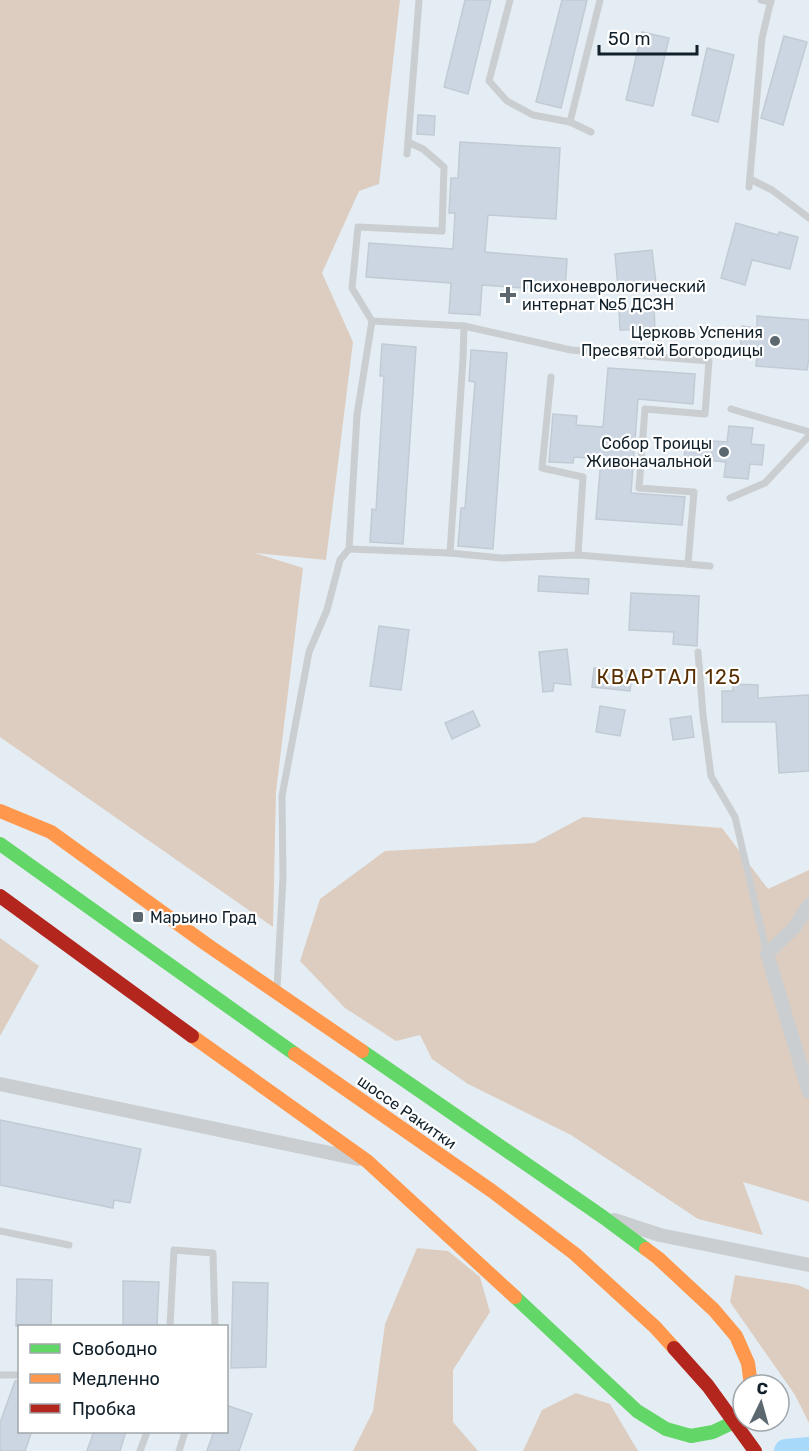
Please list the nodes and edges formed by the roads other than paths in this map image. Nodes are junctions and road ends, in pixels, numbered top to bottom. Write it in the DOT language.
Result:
graph roads {
  1 [pos="419,0"];
  2 [pos="510,0"];
  3 [pos="600,0"];
  4 [pos="761,0"];
  5 [pos="771,1"];
  6 [pos="570,122"];
  7 [pos="591,132"];
  8 [pos="408,142"];
  9 [pos="407,154"];
  10 [pos="809,218"];
  11 [pos="372,321"];
  12 [pos="464,326"];
  13 [pos="551,378"];
  14 [pos="732,408"];
  15 [pos="809,434"];
  16 [pos="730,498"];
  17 [pos="349,549"];
  18 [pos="450,553"];
  19 [pos="578,555"];
  20 [pos="688,564"];
  21 [pos="710,566"];
  22 [pos="698,652"];
  23 [pos="0,811"];
  24 [pos="0,844"];
  25 [pos="0,896"];
  26 [pos="809,906"];
  27 [pos="767,954"];
  28 [pos="277,993"];
  29 [pos="0,1084"];
  30 [pos="809,1092"];
  31 [pos="367,1161"];
  32 [pos="603,1217"];
  33 [pos="0,1231"];
  34 [pos="69,1245"];
  35 [pos="809,1265"];
  36 [pos="170,1325"];
  37 [pos="215,1325"];
  38 [pos="749,1373"];
  39 [pos="0,1375"];
  40 [pos="18,1375"];
  41 [pos="731,1423"];
  42 [pos="146,1433"];
  43 [pos="184,1433"];
  44 [pos="140,1451"];
  45 [pos="179,1451"];
  46 [pos="754,1451"];
  1 -- 8 [label="lane"];
  2 -- 6 [label="lane"];
  3 -- 6 [label="lane"];
  4 -- 5 [label="lane"];
  5 -- 10 [label="lane"];
  6 -- 7 [label="lane"];
  8 -- 9 [label="lane"];
  8 -- 11 [label="lane"];
  11 -- 12 [label="lane"];
  11 -- 17 [label="lane"];
  12 -- 18 [label="lane"];
  12 -- 20 [label="lane"];
  13 -- 19 [label="lane"];
  14 -- 15 [label="lane"];
  15 -- 16 [label="lane"];
  17 -- 18 [label="lane"];
  17 -- 28 [label="lane"];
  18 -- 19 [label="lane"];
  19 -- 20 [label="lane"];
  20 -- 21 [label="lane"];
  22 -- 27 [label="lane"];
  23 -- 28 [label="street"];
  24 -- 46 [label="street, шоссе Ракитки"];
  25 -- 31 [label="street"];
  26 -- 27 [label="street"];
  27 -- 30 [label="street"];
  28 -- 32 [label="street"];
  29 -- 31 [label="street"];
  31 -- 41 [label="street"];
  32 -- 35 [label="street"];
  32 -- 38 [label="street"];
  33 -- 34 [label="lane"];
  36 -- 37 [label="lane"];
  39 -- 40 [label="lane"];
  42 -- 44 [label="lane"];
  43 -- 45 [label="lane"];
}
